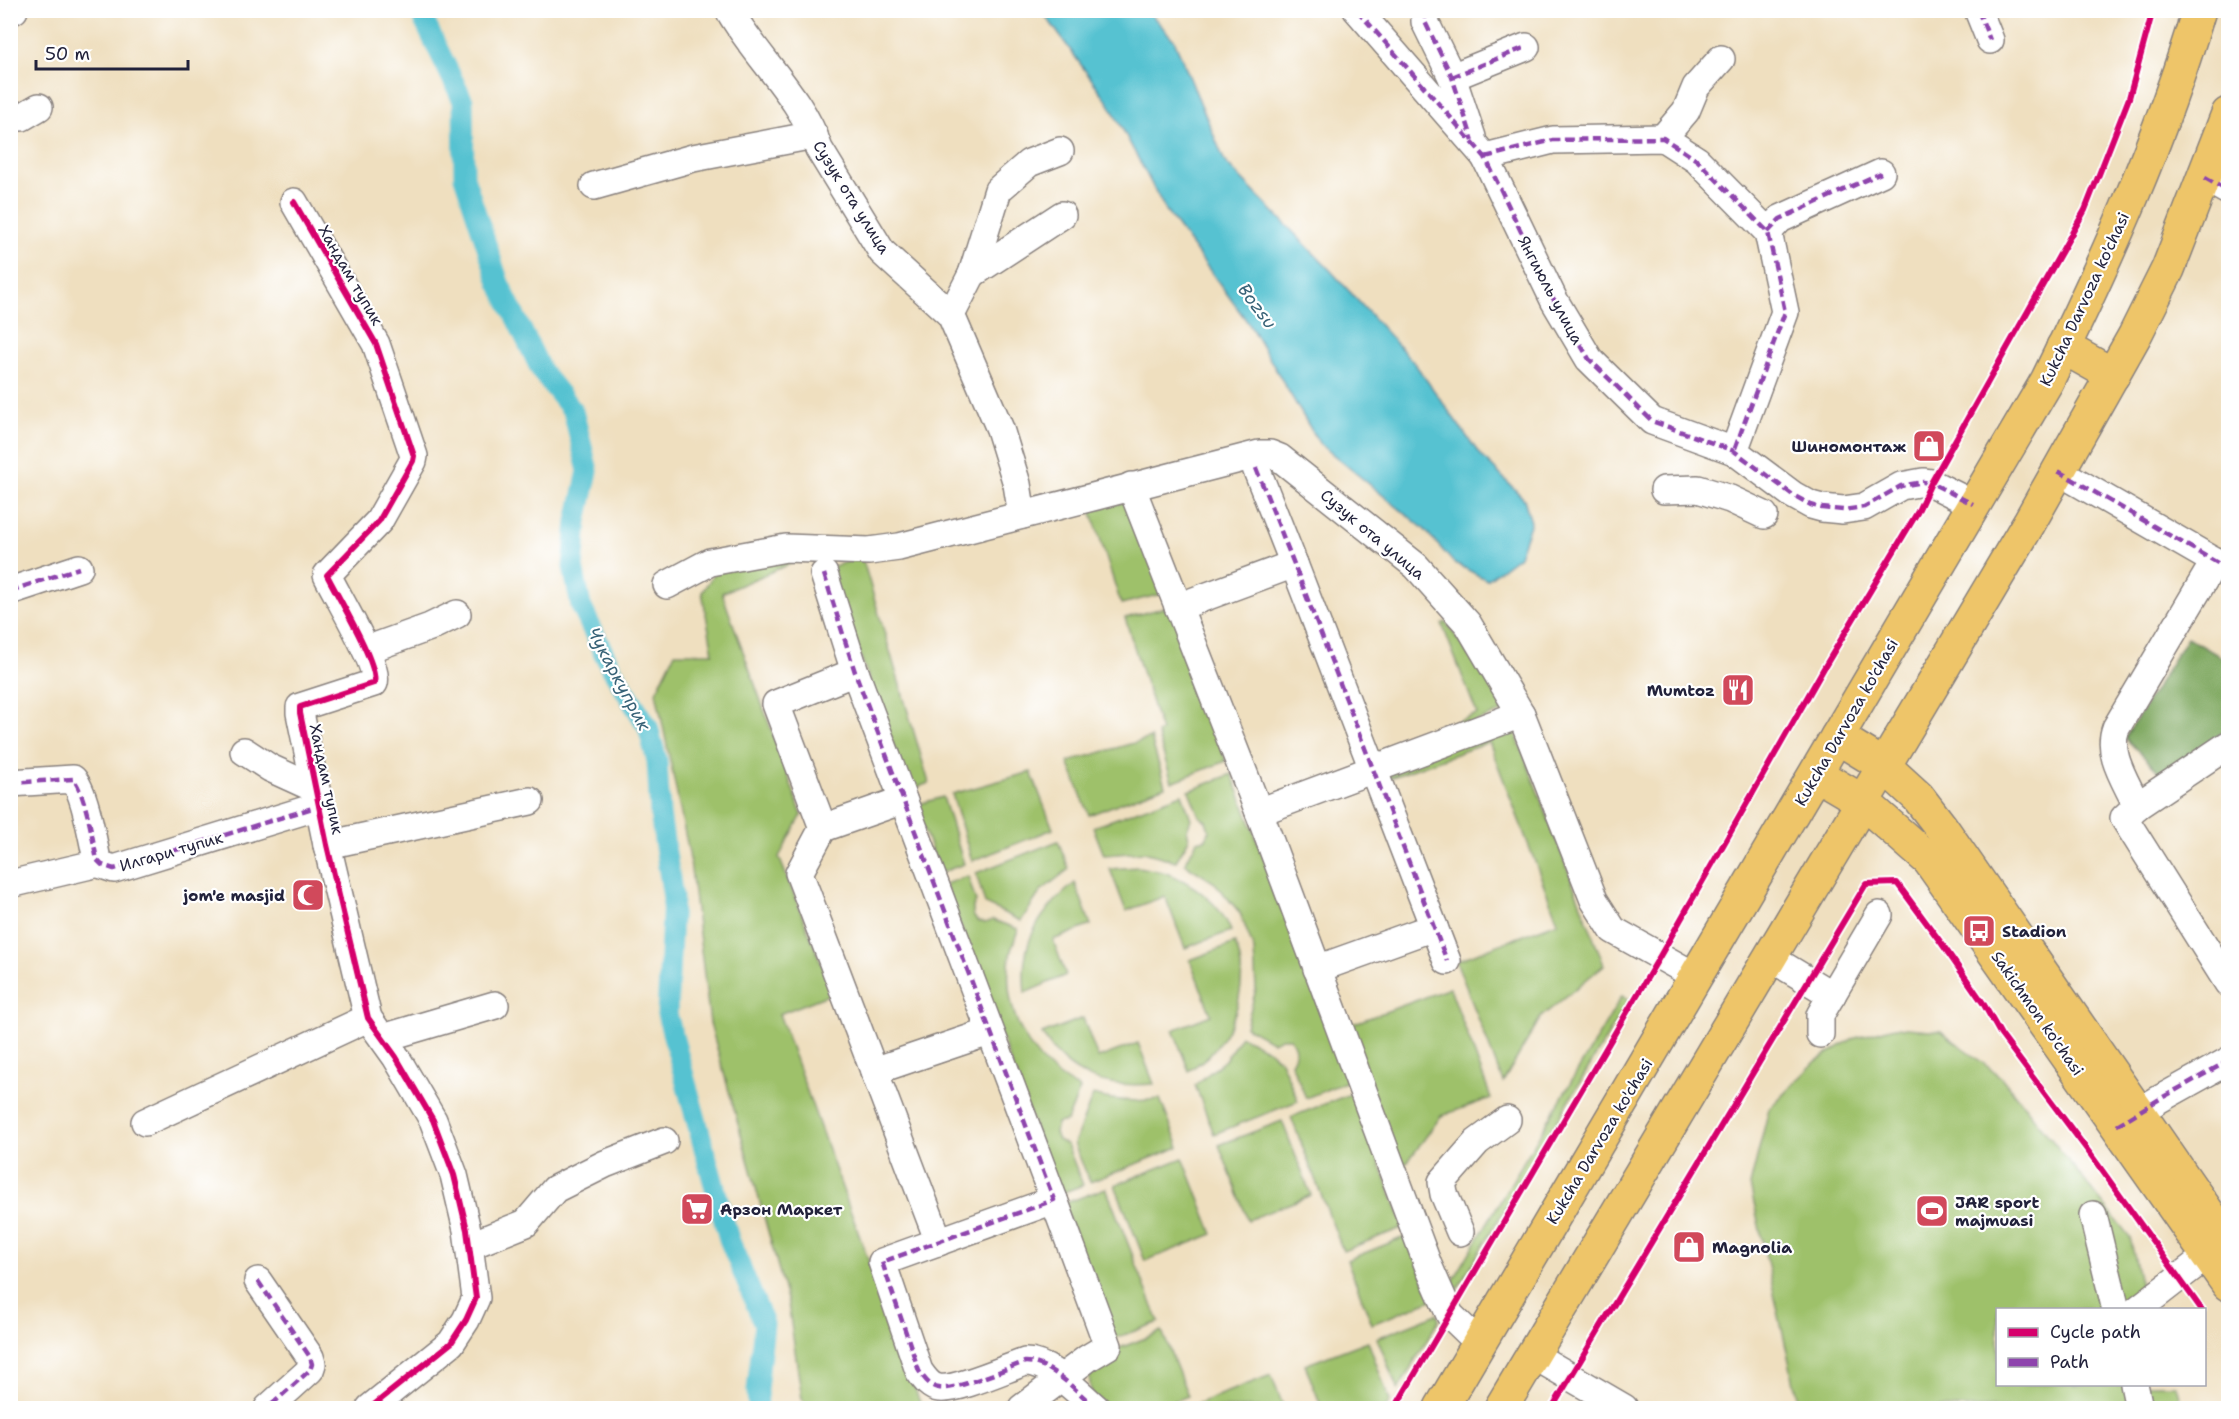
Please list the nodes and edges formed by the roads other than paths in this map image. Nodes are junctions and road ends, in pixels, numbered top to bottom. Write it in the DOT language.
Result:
graph roads {
  1 [pos="1357,10"];
  2 [pos="1425,10"];
  3 [pos="1978,10"];
  4 [pos="2199,10"];
  5 [pos="738,14"];
  6 [pos="1990,40"];
  7 [pos="1526,47"];
  8 [pos="1721,59"];
  9 [pos="1452,77"];
  10 [pos="39,107"];
  11 [pos="2229,114"];
  12 [pos="10,117"];
  13 [pos="814,135"];
  14 [pos="1663,138"];
  15 [pos="1060,151"];
  16 [pos="1480,152"];
  17 [pos="1881,173"];
  18 [pos="2217,185"];
  19 [pos="594,186"];
  20 [pos="294,202"];
  21 [pos="1062,215"];
  22 [pos="1768,232"];
  23 [pos="972,274"];
  24 [pos="951,315"];
  25 [pos="2063,347"];
  26 [pos="2113,375"];
  27 [pos="1734,451"];
  28 [pos="1256,468"];
  29 [pos="2058,471"];
  30 [pos="1131,486"];
  31 [pos="1664,490"];
  32 [pos="1973,504"];
  33 [pos="1022,515"];
  34 [pos="1764,515"];
  35 [pos="1294,564"];
  36 [pos="2222,565"];
  37 [pos="79,568"];
  38 [pos="824,574"];
  39 [pos="667,585"];
  40 [pos="10,591"];
  41 [pos="1178,607"];
  42 [pos="457,614"];
  43 [pos="366,650"];
  44 [pos="855,672"];
  45 [pos="1521,714"];
  46 [pos="1837,737"];
  47 [pos="2229,745"];
  48 [pos="244,750"];
  49 [pos="1883,765"];
  50 [pos="1373,767"];
  51 [pos="1816,774"];
  52 [pos="10,783"];
  53 [pos="318,798"];
  54 [pos="903,800"];
  55 [pos="530,801"];
  56 [pos="1862,801"];
  57 [pos="2137,806"];
  58 [pos="1258,812"];
  59 [pos="823,828"];
  60 [pos="1895,829"];
  61 [pos="327,845"];
  62 [pos="99,863"];
  63 [pos="1825,863"];
  64 [pos="10,884"];
  65 [pos="1879,915"];
  66 [pos="1434,927"];
  67 [pos="1769,957"];
  68 [pos="1447,961"];
  69 [pos="1317,969"];
  70 [pos="1697,977"];
  71 [pos="2229,983"];
  72 [pos="1832,995"];
  73 [pos="495,1005"];
  74 [pos="375,1028"];
  75 [pos="989,1032"];
  76 [pos="1820,1034"];
  77 [pos="2229,1061"];
  78 [pos="874,1071"];
  79 [pos="2128,1119"];
  80 [pos="1507,1120"];
  81 [pos="145,1122"];
  82 [pos="664,1141"];
  83 [pos="1054,1200"];
  84 [pos="2093,1215"];
  85 [pos="1460,1232"];
  86 [pos="2222,1240"];
  87 [pos="939,1242"];
  88 [pos="469,1246"];
  89 [pos="258,1281"];
  90 [pos="2229,1284"];
  91 [pos="2116,1308"];
  92 [pos="2139,1308"];
  93 [pos="1480,1344"];
  94 [pos="1533,1355"];
  95 [pos="1061,1379"];
  96 [pos="2134,1386"];
  97 [pos="268,1408"];
  98 [pos="370,1408"];
  99 [pos="1022,1408"];
  100 [pos="1096,1408"];
  101 [pos="1442,1408"];
  102 [pos="1501,1408"];
  103 [pos="1624,1408"];
  104 [pos="2139,1408"];
  1 -- 16 [label="street, Янгиюль улица"];
  2 -- 9 [label="street"];
  3 -- 6 [label="street"];
  4 -- 25 [label="main road, Kukcha Darvoza ko'chasi"];
  5 -- 13 [label="street, Сузук ота улица"];
  7 -- 9 [label="street"];
  8 -- 14 [label="street"];
  9 -- 16 [label="street"];
  10 -- 12 [label="street"];
  11 -- 18 [label="main road"];
  13 -- 19 [label="street"];
  13 -- 24 [label="street, Сузук ота улица"];
  14 -- 16 [label="street"];
  14 -- 22 [label="street"];
  15 -- 23 [label="street"];
  16 -- 27 [label="street, Янгиюль улица"];
  17 -- 22 [label="street"];
  18 -- 26 [label="main road"];
  20 -- 43 [label="street, Хандам тупик"];
  21 -- 23 [label="street"];
  22 -- 27 [label="street"];
  23 -- 24 [label="street"];
  24 -- 33 [label="street, Сузук ота улица"];
  25 -- 26 [label="main road"];
  25 -- 32 [label="main road, Kukcha Darvoza ko'chasi"];
  26 -- 29 [label="main road"];
  27 -- 32 [label="street, Янгиюль улица"];
  28 -- 35 [label="street"];
  29 -- 36 [label="street"];
  29 -- 49 [label="main road"];
  30 -- 33 [label="street, Сузук ота улица"];
  30 -- 41 [label="street"];
  30 -- 45 [label="street, Сузук ота улица"];
  31 -- 34 [label="street"];
  32 -- 46 [label="main road, Kukcha Darvoza ko'chasi"];
  33 -- 39 [label="street, Сузук ота улица"];
  35 -- 41 [label="street"];
  35 -- 50 [label="street"];
  36 -- 57 [label="street"];
  37 -- 40 [label="street"];
  38 -- 44 [label="street"];
  41 -- 58 [label="street"];
  42 -- 43 [label="street"];
  43 -- 53 [label="street, Хандам тупик"];
  44 -- 54 [label="street"];
  44 -- 59 [label="street"];
  45 -- 50 [label="street"];
  45 -- 70 [label="street, Сузук ота улица"];
  46 -- 49 [label="main road, Sakichmon ko'chasi"];
  46 -- 51 [label="main road, Kukcha Darvoza ko'chasi"];
  47 -- 57 [label="street"];
  48 -- 53 [label="street"];
  49 -- 56 [label="main road"];
  49 -- 79 [label="main road, Sakichmon ko'chasi"];
  50 -- 58 [label="street"];
  50 -- 66 [label="street"];
  51 -- 56 [label="main road, Sakichmon ko'chasi"];
  51 -- 70 [label="main road, Kukcha Darvoza ko'chasi"];
  52 -- 62 [label="street, Илгари тупик"];
  53 -- 61 [label="street, Хандам тупик"];
  53 -- 62 [label="street, Илгари тупик"];
  54 -- 59 [label="street"];
  54 -- 75 [label="street"];
  55 -- 61 [label="street"];
  56 -- 60 [label="main road, Sakichmon ko'chasi"];
  56 -- 63 [label="main road"];
  57 -- 71 [label="street"];
  58 -- 69 [label="street"];
  59 -- 78 [label="street"];
  60 -- 63 [label="main road"];
  60 -- 79 [label="main road, Sakichmon ko'chasi"];
  61 -- 74 [label="street, Хандам тупик"];
  62 -- 64 [label="street"];
  63 -- 67 [label="main road"];
  65 -- 72 [label="street"];
  66 -- 68 [label="street"];
  66 -- 69 [label="street"];
  67 -- 72 [label="street"];
  67 -- 94 [label="main road"];
  69 -- 93 [label="street"];
  70 -- 93 [label="main road, Kukcha Darvoza ko'chasi"];
  72 -- 76 [label="street"];
  73 -- 74 [label="street"];
  74 -- 81 [label="street"];
  74 -- 88 [label="street, Хандам тупик"];
  75 -- 78 [label="street"];
  75 -- 83 [label="street"];
  77 -- 79 [label="street"];
  78 -- 87 [label="street"];
  79 -- 86 [label="main road, Sakichmon ko'chasi"];
  80 -- 85 [label="street"];
  82 -- 88 [label="street"];
  83 -- 87 [label="street"];
  83 -- 95 [label="street"];
  84 -- 91 [label="street"];
  86 -- 90 [label="main road, Sakichmon ko'chasi"];
  86 -- 92 [label="street"];
  87 -- 95 [label="street"];
  88 -- 98 [label="street, Хандам тупик"];
  89 -- 97 [label="street"];
  93 -- 101 [label="main road, Kukcha Darvoza ko'chasi"];
  94 -- 102 [label="main road"];
  94 -- 103 [label="street"];
  95 -- 99 [label="street"];
  95 -- 100 [label="street"];
  96 -- 104 [label="street"];
}
